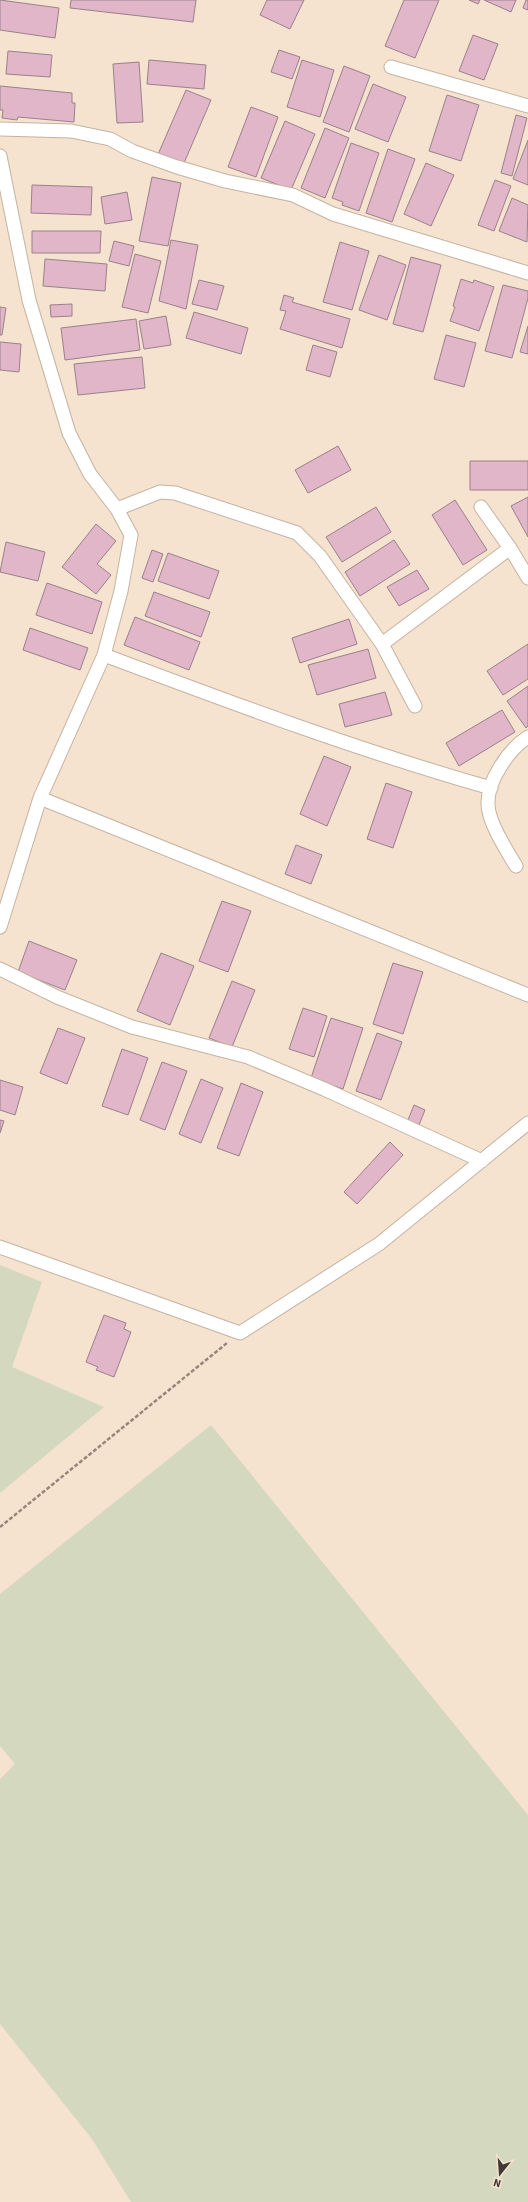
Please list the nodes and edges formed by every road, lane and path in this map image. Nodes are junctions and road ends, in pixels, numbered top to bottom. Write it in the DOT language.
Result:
graph roads {
  1 [pos="391,67"];
  2 [pos="528,106"];
  3 [pos="0,128"];
  4 [pos="0,156"];
  5 [pos="528,272"];
  6 [pos="481,507"];
  7 [pos="117,509"];
  8 [pos="510,548"];
  9 [pos="528,578"];
  10 [pos="382,644"];
  11 [pos="104,654"];
  12 [pos="415,706"];
  13 [pos="528,737"];
  14 [pos="491,788"];
  15 [pos="40,798"];
  16 [pos="516,866"];
  17 [pos="0,927"];
  18 [pos="0,969"];
  19 [pos="528,995"];
  20 [pos="528,1123"];
  21 [pos="482,1160"];
  22 [pos="0,1247"];
  23 [pos="240,1333"];
  24 [pos="0,1527"];
  1 -- 2 [label="street"];
  3 -- 5 [label="street"];
  4 -- 7 [label="street"];
  6 -- 8 [label="street"];
  7 -- 10 [label="street"];
  7 -- 11 [label="street"];
  8 -- 9 [label="street"];
  8 -- 10 [label="street"];
  10 -- 12 [label="street"];
  11 -- 14 [label="street"];
  11 -- 15 [label="street"];
  13 -- 14 [label="street"];
  14 -- 16 [label="street"];
  15 -- 17 [label="street"];
  15 -- 19 [label="street"];
  18 -- 21 [label="street"];
  20 -- 21 [label="street"];
  21 -- 23 [label="street"];
  22 -- 23 [label="street"];
  23 -- 24 [label="path"];
}
